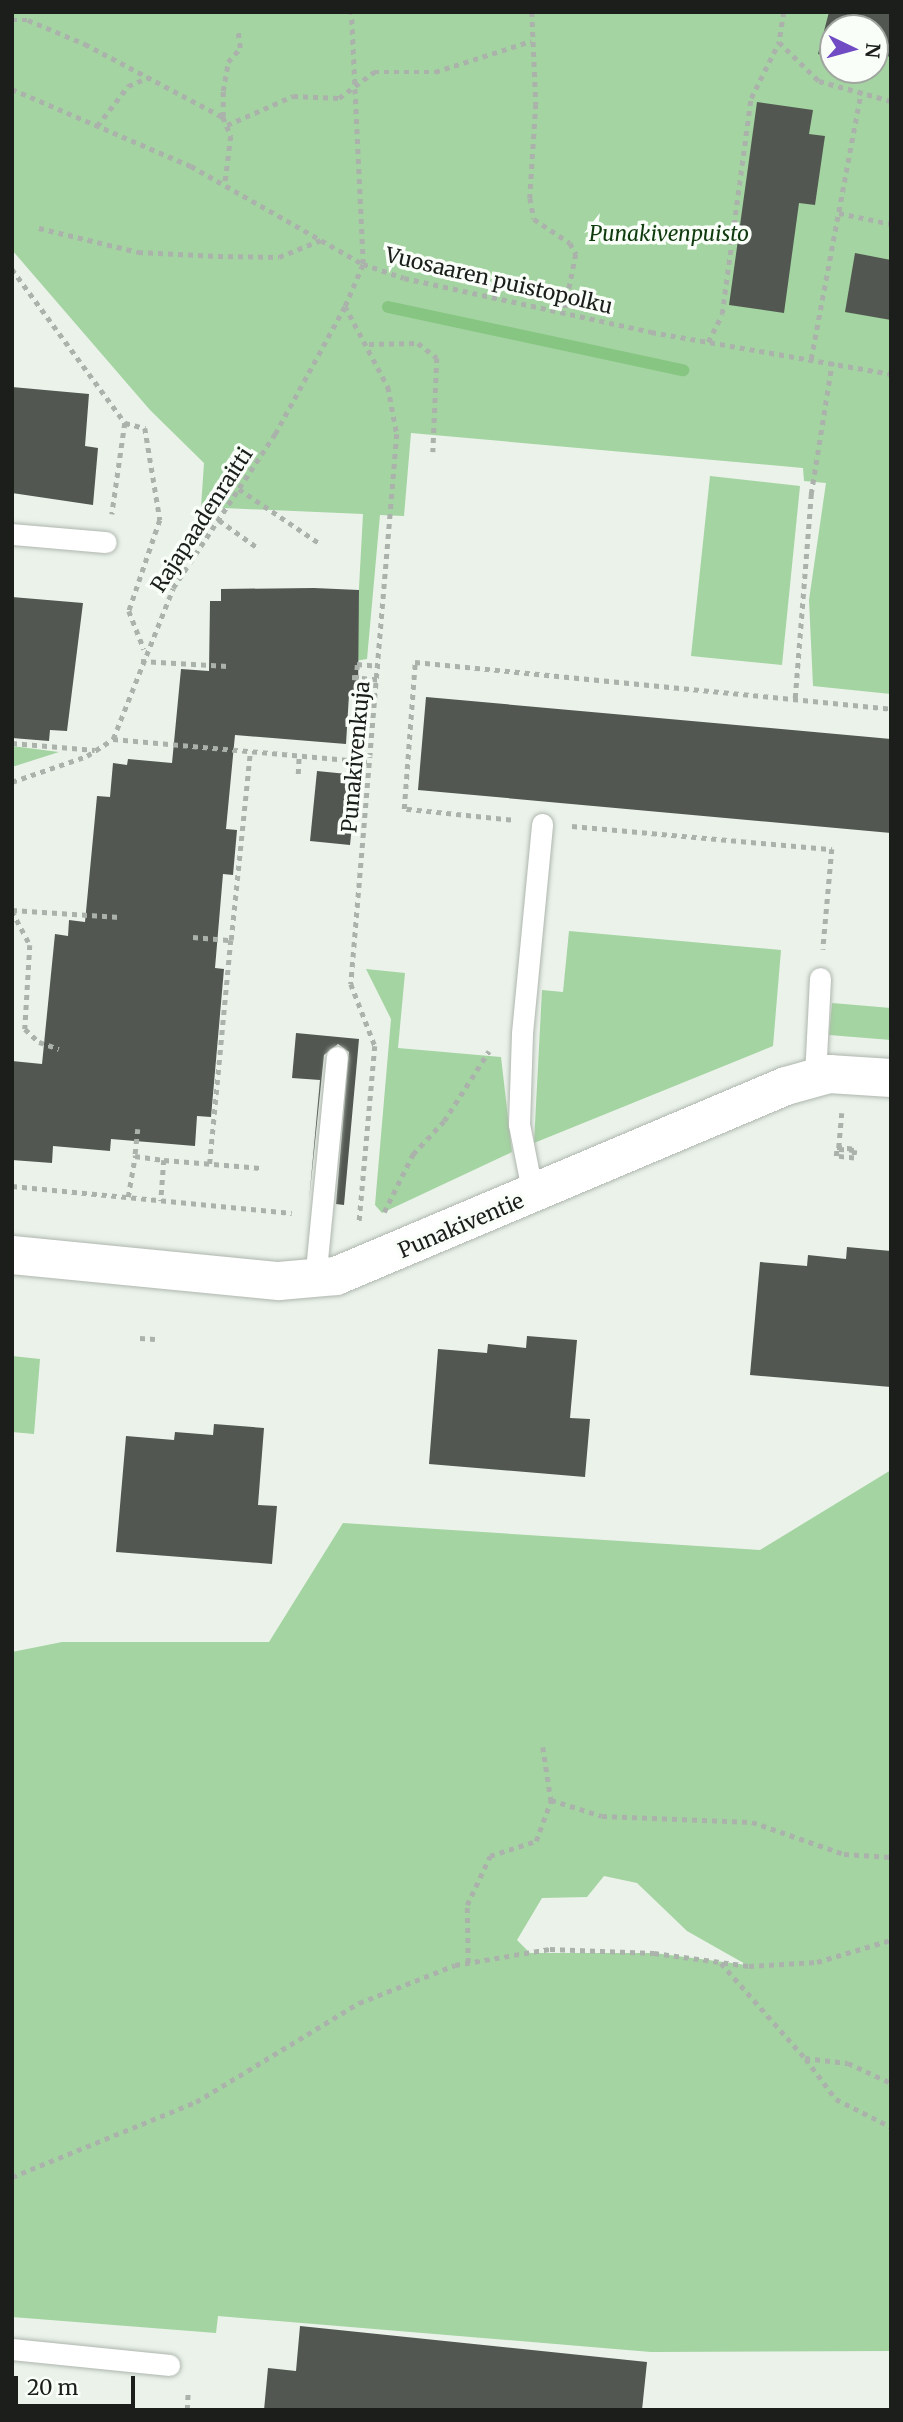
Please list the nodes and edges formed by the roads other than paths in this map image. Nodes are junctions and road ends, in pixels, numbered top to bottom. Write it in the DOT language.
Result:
graph roads {
  1 [pos="12,534"];
  2 [pos="106,542"];
  3 [pos="542,824"];
  4 [pos="820,978"];
  5 [pos="337,1058"];
  6 [pos="814,1077"];
  7 [pos="891,1078"];
  8 [pos="533,1195"];
  9 [pos="12,1255"];
  10 [pos="315,1280"];
  11 [pos="12,2349"];
  12 [pos="169,2365"];
  1 -- 2 [label="lane"];
  3 -- 8 [label="lane"];
  4 -- 6 [label="lane"];
  5 -- 10 [label="lane"];
  6 -- 7 [label="street, Punakiventie"];
  6 -- 8 [label="street, Punakiventie"];
  8 -- 10 [label="street, Punakiventie"];
  9 -- 10 [label="street, Punakiventie"];
  11 -- 12 [label="lane"];
}
